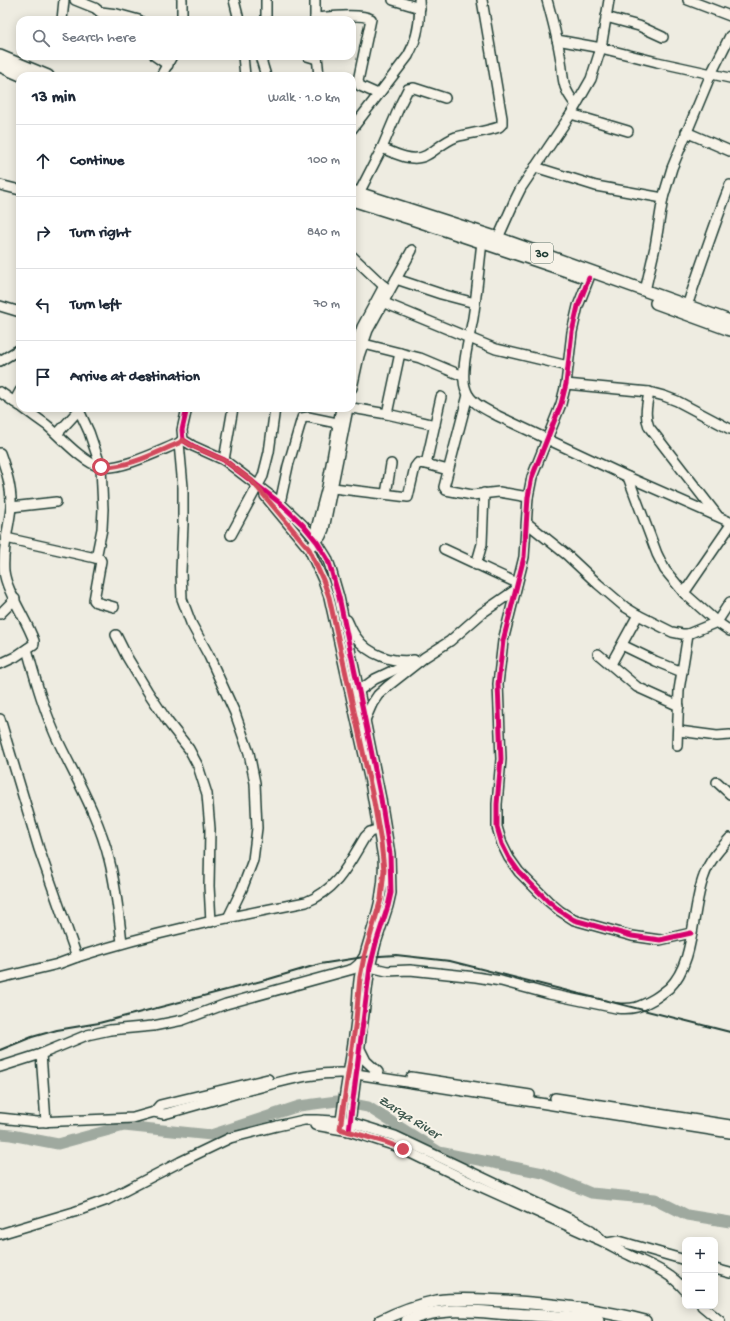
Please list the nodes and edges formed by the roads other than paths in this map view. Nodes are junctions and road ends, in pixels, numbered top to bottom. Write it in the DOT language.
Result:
graph roads {
  1 [pos="64,0"];
  2 [pos="75,0"];
  3 [pos="182,0"];
  4 [pos="234,0"];
  5 [pos="266,0"];
  6 [pos="315,0"];
  7 [pos="393,0"];
  8 [pos="482,0"];
  9 [pos="547,0"];
  10 [pos="608,0"];
  11 [pos="688,0"];
  12 [pos="88,2"];
  13 [pos="419,4"];
  14 [pos="101,12"];
  15 [pos="62,16"];
  16 [pos="106,16"];
  17 [pos="125,16"];
  18 [pos="182,16"];
  19 [pos="238,16"];
  20 [pos="266,16"];
  21 [pos="315,16"];
  22 [pos="356,16"];
  23 [pos="730,16"];
  24 [pos="606,17"];
  25 [pos="730,36"];
  26 [pos="664,37"];
  27 [pos="557,40"];
  28 [pos="601,48"];
  29 [pos="161,60"];
  30 [pos="170,60"];
  31 [pos="243,60"];
  32 [pos="261,60"];
  33 [pos="317,60"];
  34 [pos="168,65"];
  35 [pos="10,66"];
  36 [pos="33,72"];
  37 [pos="164,72"];
  38 [pos="245,72"];
  39 [pos="265,72"];
  40 [pos="319,72"];
  41 [pos="711,74"];
  42 [pos="730,78"];
  43 [pos="378,94"];
  44 [pos="445,98"];
  45 [pos="576,105"];
  46 [pos="571,114"];
  47 [pos="356,124"];
  48 [pos="628,131"];
  49 [pos="686,132"];
  50 [pos="382,148"];
  51 [pos="730,151"];
  52 [pos="535,167"];
  53 [pos="0,185"];
  54 [pos="730,185"];
  55 [pos="16,189"];
  56 [pos="356,192"];
  57 [pos="356,196"];
  58 [pos="356,196"];
  59 [pos="663,198"];
  60 [pos="498,238"];
  61 [pos="482,242"];
  62 [pos="412,250"];
  63 [pos="356,260"];
  64 [pos="589,278"];
  65 [pos="396,279"];
  66 [pos="386,288"];
  67 [pos="645,291"];
  68 [pos="382,302"];
  69 [pos="475,303"];
  70 [pos="0,306"];
  71 [pos="687,306"];
  72 [pos="16,311"];
  73 [pos="727,324"];
  74 [pos="470,339"];
  75 [pos="359,343"];
  76 [pos="356,349"];
  77 [pos="16,351"];
  78 [pos="400,353"];
  79 [pos="0,361"];
  80 [pos="356,362"];
  81 [pos="568,366"];
  82 [pos="463,376"];
  83 [pos="566,384"];
  84 [pos="0,392"];
  85 [pos="649,392"];
  86 [pos="468,395"];
  87 [pos="441,397"];
  88 [pos="16,403"];
  89 [pos="356,409"];
  90 [pos="28,412"];
  91 [pos="75,412"];
  92 [pos="79,412"];
  93 [pos="186,412"];
  94 [pos="232,412"];
  95 [pos="274,412"];
  96 [pos="340,412"];
  97 [pos="347,412"];
  98 [pos="387,414"];
  99 [pos="337,423"];
  100 [pos="435,425"];
  101 [pos="730,428"];
  102 [pos="57,434"];
  103 [pos="547,438"];
  104 [pos="181,441"];
  105 [pos="0,453"];
  106 [pos="224,460"];
  107 [pos="391,464"];
  108 [pos="426,464"];
  109 [pos="101,467"];
  110 [pos="448,470"];
  111 [pos="628,477"];
  112 [pos="256,485"];
  113 [pos="333,488"];
  114 [pos="484,493"];
  115 [pos="386,494"];
  116 [pos="528,497"];
  117 [pos="56,502"];
  118 [pos="278,506"];
  119 [pos="11,507"];
  120 [pos="718,516"];
  121 [pos="730,522"];
  122 [pos="4,523"];
  123 [pos="527,523"];
  124 [pos="730,526"];
  125 [pos="231,535"];
  126 [pos="6,538"];
  127 [pos="317,542"];
  128 [pos="309,549"];
  129 [pos="444,549"];
  130 [pos="96,558"];
  131 [pos="476,565"];
  132 [pos="516,587"];
  133 [pos="684,593"];
  134 [pos="15,599"];
  135 [pos="730,602"];
  136 [pos="114,607"];
  137 [pos="342,611"];
  138 [pos="0,614"];
  139 [pos="638,615"];
  140 [pos="717,622"];
  141 [pos="730,631"];
  142 [pos="688,634"];
  143 [pos="116,635"];
  144 [pos="622,645"];
  145 [pos="27,649"];
  146 [pos="598,654"];
  147 [pos="425,657"];
  148 [pos="414,660"];
  149 [pos="0,664"];
  150 [pos="611,664"];
  151 [pos="682,672"];
  152 [pos="359,691"];
  153 [pos="351,697"];
  154 [pos="679,706"];
  155 [pos="0,719"];
  156 [pos="365,720"];
  157 [pos="679,731"];
  158 [pos="730,735"];
  159 [pos="677,746"];
  160 [pos="717,782"];
  161 [pos="730,794"];
  162 [pos="382,828"];
  163 [pos="730,838"];
  164 [pos="228,918"];
  165 [pos="211,922"];
  166 [pos="691,933"];
  167 [pos="122,944"];
  168 [pos="78,957"];
  169 [pos="368,961"];
  170 [pos="349,970"];
  171 [pos="387,971"];
  172 [pos="360,977"];
  173 [pos="0,978"];
  174 [pos="368,983"];
  175 [pos="360,1049"];
  176 [pos="41,1054"];
  177 [pos="0,1067"];
  178 [pos="352,1070"];
  179 [pos="376,1075"];
  180 [pos="351,1087"];
  181 [pos="168,1102"];
  182 [pos="154,1112"];
  183 [pos="170,1112"];
  184 [pos="642,1116"];
  185 [pos="0,1118"];
  186 [pos="46,1122"];
  187 [pos="730,1125"];
  188 [pos="345,1126"];
  189 [pos="730,1133"];
  190 [pos="0,1234"];
  191 [pos="605,1242"];
  192 [pos="682,1259"];
  193 [pos="718,1270"];
  194 [pos="730,1273"];
  195 [pos="682,1287"];
  196 [pos="706,1309"];
  197 [pos="380,1321"];
  198 [pos="407,1321"];
  199 [pos="598,1321"];
  200 [pos="645,1321"];
  201 [pos="720,1321"];
  1 -- 15 [label="street"];
  2 -- 12 [label="street"];
  3 -- 18 [label="street"];
  4 -- 19 [label="street"];
  5 -- 20 [label="street"];
  6 -- 21 [label="street"];
  7 -- 13 [label="street"];
  8 -- 50 [label="street"];
  9 -- 27 [label="street"];
  10 -- 24 [label="street"];
  11 -- 23 [label="street"];
  12 -- 14 [label="street"];
  13 -- 43 [label="street"];
  14 -- 16 [label="street"];
  14 -- 17 [label="street"];
  22 -- 43 [label="street"];
  24 -- 26 [label="street"];
  24 -- 28 [label="street"];
  25 -- 41 [label="street"];
  27 -- 28 [label="street"];
  27 -- 45 [label="street"];
  28 -- 41 [label="street"];
  28 -- 45 [label="street"];
  29 -- 34 [label="street"];
  30 -- 34 [label="street"];
  31 -- 38 [label="street"];
  32 -- 39 [label="street"];
  33 -- 40 [label="street"];
  34 -- 37 [label="street"];
  35 -- 36 [label="main road"];
  41 -- 42 [label="street"];
  41 -- 49 [label="street"];
  43 -- 47 [label="street"];
  44 -- 50 [label="street"];
  45 -- 46 [label="street"];
  46 -- 48 [label="street"];
  46 -- 52 [label="street"];
  49 -- 51 [label="street"];
  49 -- 59 [label="street"];
  50 -- 56 [label="street"];
  52 -- 59 [label="street"];
  52 -- 60 [label="street"];
  53 -- 55 [label="street"];
  54 -- 71 [label="street"];
  57 -- 60 [label="main road, 30"];
  58 -- 61 [label="main road, 30"];
  59 -- 67 [label="street"];
  60 -- 67 [label="main road, 30"];
  61 -- 64 [label="main road, 30"];
  61 -- 69 [label="street"];
  62 -- 65 [label="street"];
  63 -- 66 [label="street"];
  64 -- 73 [label="main road, 30"];
  64 -- 81 [label="street"];
  65 -- 66 [label="street"];
  65 -- 69 [label="street"];
  66 -- 68 [label="street"];
  66 -- 75 [label="street"];
  67 -- 71 [label="main road, 30"];
  68 -- 74 [label="street"];
  68 -- 75 [label="street"];
  69 -- 74 [label="street"];
  70 -- 72 [label="street"];
  71 -- 73 [label="main road, 30"];
  74 -- 81 [label="street"];
  74 -- 82 [label="street"];
  75 -- 76 [label="street"];
  75 -- 78 [label="street"];
  75 -- 80 [label="street"];
  77 -- 79 [label="street"];
  78 -- 82 [label="street"];
  78 -- 98 [label="street"];
  81 -- 83 [label="street"];
  82 -- 86 [label="street"];
  83 -- 85 [label="street"];
  83 -- 103 [label="street"];
  84 -- 88 [label="street"];
  85 -- 101 [label="street"];
  85 -- 120 [label="street"];
  86 -- 103 [label="street"];
  86 -- 110 [label="street"];
  87 -- 100 [label="street"];
  89 -- 98 [label="street"];
  90 -- 102 [label="street"];
  91 -- 102 [label="street"];
  92 -- 109 [label="street"];
  93 -- 104 [label="street"];
  94 -- 106 [label="street"];
  95 -- 112 [label="street"];
  96 -- 99 [label="street"];
  97 -- 113 [label="street"];
  98 -- 100 [label="street"];
  99 -- 118 [label="street"];
  99 -- 127 [label="street"];
  100 -- 108 [label="street"];
  102 -- 109 [label="street"];
  103 -- 111 [label="street"];
  103 -- 116 [label="street"];
  104 -- 106 [label="street"];
  104 -- 109 [label="street"];
  104 -- 164 [label="street"];
  105 -- 119 [label="street"];
  106 -- 112 [label="street"];
  107 -- 115 [label="street"];
  108 -- 110 [label="street"];
  108 -- 115 [label="street"];
  109 -- 130 [label="street"];
  110 -- 114 [label="street"];
  111 -- 120 [label="street"];
  111 -- 133 [label="street"];
  112 -- 118 [label="street"];
  112 -- 125 [label="street"];
  113 -- 115 [label="street"];
  113 -- 127 [label="street"];
  114 -- 116 [label="street"];
  114 -- 131 [label="street"];
  116 -- 123 [label="street"];
  117 -- 119 [label="street"];
  118 -- 127 [label="street"];
  118 -- 128 [label="street"];
  119 -- 122 [label="street"];
  120 -- 121 [label="street"];
  122 -- 126 [label="street"];
  123 -- 132 [label="street"];
  123 -- 139 [label="street"];
  124 -- 133 [label="street"];
  126 -- 130 [label="street"];
  126 -- 134 [label="street"];
  127 -- 128 [label="street"];
  127 -- 137 [label="street"];
  128 -- 153 [label="street"];
  129 -- 131 [label="street"];
  130 -- 136 [label="street"];
  131 -- 132 [label="street"];
  132 -- 147 [label="street"];
  132 -- 166 [label="street"];
  133 -- 140 [label="street"];
  134 -- 138 [label="street"];
  134 -- 145 [label="street"];
  135 -- 140 [label="street"];
  137 -- 148 [label="street"];
  137 -- 152 [label="street"];
  139 -- 142 [label="street"];
  139 -- 144 [label="street"];
  140 -- 141 [label="street"];
  140 -- 142 [label="street"];
  142 -- 151 [label="street"];
  143 -- 165 [label="street"];
  144 -- 150 [label="street"];
  144 -- 151 [label="street"];
  145 -- 149 [label="street"];
  145 -- 167 [label="street"];
  146 -- 150 [label="street"];
  147 -- 148 [label="street"];
  147 -- 156 [label="street"];
  148 -- 152 [label="street"];
  150 -- 154 [label="street"];
  151 -- 154 [label="street"];
  152 -- 153 [label="street"];
  152 -- 156 [label="street"];
  153 -- 162 [label="street"];
  154 -- 157 [label="street"];
  155 -- 168 [label="street"];
  156 -- 162 [label="street"];
  157 -- 158 [label="street"];
  157 -- 159 [label="street"];
  160 -- 161 [label="street"];
  162 -- 164 [label="street"];
  162 -- 169 [label="street"];
  163 -- 166 [label="street"];
  164 -- 165 [label="street"];
  165 -- 167 [label="street"];
  166 -- 171 [label="street"];
  167 -- 168 [label="street"];
  168 -- 173 [label="street"];
  169 -- 170 [label="street"];
  169 -- 171 [label="street"];
  169 -- 172 [label="street"];
  169 -- 174 [label="street"];
  170 -- 172 [label="street"];
  170 -- 176 [label="street"];
  171 -- 174 [label="street"];
  172 -- 178 [label="street"];
  174 -- 175 [label="street"];
  175 -- 178 [label="street"];
  175 -- 179 [label="street"];
  176 -- 177 [label="street"];
  176 -- 186 [label="street"];
  178 -- 179 [label="street"];
  178 -- 180 [label="street"];
  178 -- 181 [label="street"];
  178 -- 183 [label="street"];
  179 -- 180 [label="street"];
  179 -- 184 [label="street"];
  180 -- 188 [label="street"];
  181 -- 182 [label="street"];
  181 -- 183 [label="street"];
  182 -- 183 [label="street"];
  182 -- 186 [label="street"];
  184 -- 187 [label="street"];
  184 -- 189 [label="street"];
  185 -- 186 [label="street"];
  188 -- 190 [label="street"];
  188 -- 191 [label="street"];
  191 -- 192 [label="street"];
  191 -- 195 [label="street"];
  193 -- 194 [label="street"];
  196 -- 201 [label="street"];
  197 -- 200 [label="main road"];
  198 -- 199 [label="main road"];
}
